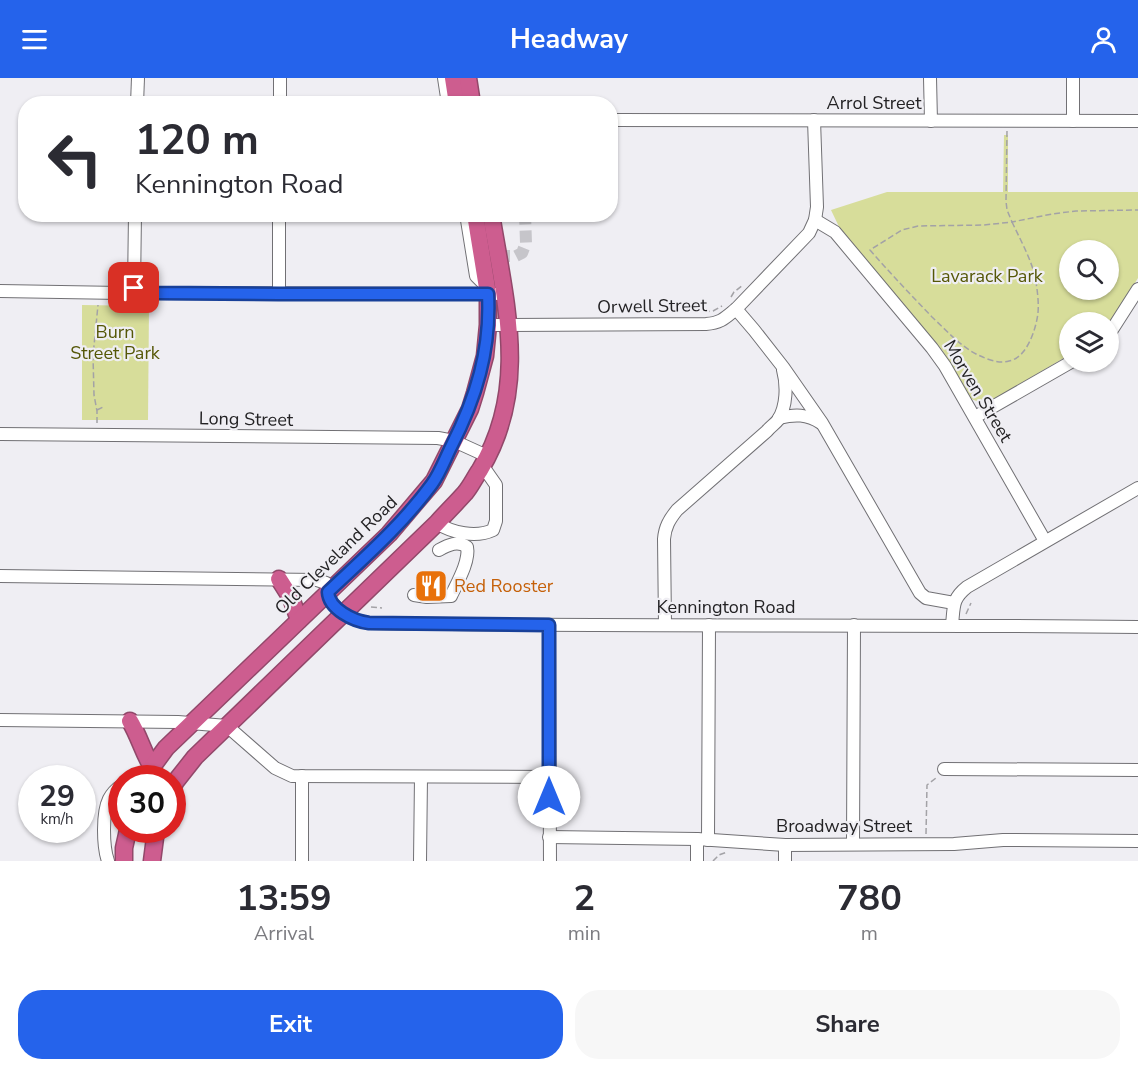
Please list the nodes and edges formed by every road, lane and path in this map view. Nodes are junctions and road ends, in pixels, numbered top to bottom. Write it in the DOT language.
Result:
graph roads {
  1 [pos="138,78"];
  2 [pos="280,78"];
  3 [pos="444,78"];
  4 [pos="453,78"];
  5 [pos="468,78"];
  6 [pos="930,78"];
  7 [pos="1073,78"];
  8 [pos="137,96"];
  9 [pos="280,96"];
  10 [pos="447,96"];
  11 [pos="456,96"];
  12 [pos="471,96"];
  13 [pos="618,120"];
  14 [pos="814,120"];
  15 [pos="931,121"];
  16 [pos="1073,121"];
  17 [pos="1138,121"];
  18 [pos="1007,122"];
  19 [pos="1138,210"];
  20 [pos="815,220"];
  21 [pos="135,222"];
  22 [pos="279,222"];
  23 [pos="467,222"];
  24 [pos="477,222"];
  25 [pos="491,222"];
  26 [pos="1012,222"];
  27 [pos="748,281"];
  28 [pos="134,288"];
  29 [pos="1138,289"];
  30 [pos="0,291"];
  31 [pos="99,292"];
  32 [pos="493,292"];
  33 [pos="279,294"];
  34 [pos="736,309"];
  35 [pos="696,314"];
  36 [pos="1119,319"];
  37 [pos="508,324"];
  38 [pos="488,325"];
  39 [pos="783,367"];
  40 [pos="1059,369"];
  41 [pos="103,407"];
  42 [pos="97,411"];
  43 [pos="975,417"];
  44 [pos="779,418"];
  45 [pos="822,423"];
  46 [pos="0,434"];
  47 [pos="97,435"];
  48 [pos="454,441"];
  49 [pos="485,461"];
  50 [pos="1138,488"];
  51 [pos="436,523"];
  52 [pos="1045,541"];
  53 [pos="439,550"];
  54 [pos="0,576"];
  55 [pos="279,579"];
  56 [pos="328,592"];
  57 [pos="414,595"];
  58 [pos="954,603"];
  59 [pos="971,603"];
  60 [pos="369,607"];
  61 [pos="382,608"];
  62 [pos="344,613"];
  63 [pos="966,615"];
  64 [pos="299,620"];
  65 [pos="549,625"];
  66 [pos="665,625"];
  67 [pos="709,625"];
  68 [pos="854,625"];
  69 [pos="952,625"];
  70 [pos="1138,627"];
  71 [pos="0,720"];
  72 [pos="130,721"];
  73 [pos="191,723"];
  74 [pos="227,726"];
  75 [pos="146,765"];
  76 [pos="153,765"];
  77 [pos="186,768"];
  78 [pos="944,769"];
  79 [pos="1138,770"];
  80 [pos="302,776"];
  81 [pos="421,777"];
  82 [pos="549,777"];
  83 [pos="108,802"];
  84 [pos="549,837"];
  85 [pos="703,839"];
  86 [pos="1138,841"];
  87 [pos="125,843"];
  88 [pos="154,843"];
  89 [pos="853,844"];
  90 [pos="926,844"];
  91 [pos="785,845"];
  92 [pos="108,861"];
  93 [pos="124,861"];
  94 [pos="152,861"];
  95 [pos="302,861"];
  96 [pos="420,861"];
  97 [pos="550,861"];
  98 [pos="697,861"];
  99 [pos="785,861"];
  1 -- 8 [label="street"];
  2 -- 9 [label="street"];
  3 -- 10 [label="street"];
  4 -- 11 [label="highway"];
  5 -- 12 [label="highway"];
  6 -- 15 [label="street"];
  7 -- 16 [label="street"];
  13 -- 14 [label="street, Arrol Street"];
  14 -- 15 [label="street, Arrol Street"];
  14 -- 20 [label="street"];
  15 -- 18 [label="street, Arrol Street"];
  16 -- 17 [label="street, Arrol Street"];
  16 -- 18 [label="street, Arrol Street"];
  18 -- 26 [label="path"];
  19 -- 26 [label="path"];
  20 -- 34 [label="street, Orwell Street"];
  20 -- 43 [label="street, Morven Street"];
  21 -- 28 [label="street"];
  22 -- 33 [label="street"];
  23 -- 32 [label="street, Old Cleveland Road"];
  24 -- 32 [label="highway, Old Cleveland Road"];
  25 -- 32 [label="highway, Old Cleveland Road"];
  26 -- 26 [label="path"];
  27 -- 35 [label="path"];
  28 -- 31 [label="street"];
  28 -- 33 [label="street"];
  29 -- 36 [label="street"];
  30 -- 31 [label="street"];
  31 -- 42 [label="path"];
  32 -- 33 [label="street"];
  32 -- 37 [label="highway, Old Cleveland Road"];
  32 -- 38 [label="highway, Old Cleveland Road"];
  34 -- 37 [label="street, Orwell Street"];
  34 -- 39 [label="street"];
  37 -- 38 [label="street, Orwell Street"];
  37 -- 49 [label="highway, Old Cleveland Road"];
  38 -- 48 [label="highway, Old Cleveland Road"];
  39 -- 44 [label="street"];
  39 -- 45 [label="street"];
  40 -- 43 [label="street"];
  41 -- 42 [label="path"];
  42 -- 47 [label="path"];
  43 -- 52 [label="street, Morven Street"];
  44 -- 45 [label="street"];
  44 -- 66 [label="street"];
  45 -- 58 [label="street"];
  46 -- 47 [label="street, Long Street"];
  47 -- 48 [label="street, Long Street"];
  48 -- 49 [label="street, Long Street"];
  48 -- 56 [label="highway, Old Cleveland Road"];
  49 -- 51 [label="highway, Old Cleveland Road"];
  49 -- 51 [label="street"];
  50 -- 52 [label="street"];
  51 -- 62 [label="highway, Old Cleveland Road"];
  52 -- 58 [label="street"];
  53 -- 57 [label="street"];
  54 -- 55 [label="street"];
  55 -- 56 [label="street"];
  55 -- 64 [label="highway"];
  56 -- 62 [label="street"];
  56 -- 64 [label="highway, Old Cleveland Road"];
  58 -- 69 [label="street"];
  59 -- 63 [label="path"];
  60 -- 61 [label="path"];
  62 -- 65 [label="street, Kennington Road"];
  62 -- 74 [label="highway, Old Cleveland Road"];
  64 -- 73 [label="highway, Old Cleveland Road"];
  65 -- 66 [label="street, Kennington Road"];
  65 -- 82 [label="street"];
  66 -- 67 [label="street, Kennington Road"];
  67 -- 68 [label="street, Kennington Road"];
  67 -- 85 [label="street"];
  68 -- 69 [label="street, Kennington Road"];
  68 -- 89 [label="street"];
  69 -- 70 [label="street, Kennington Road"];
  71 -- 72 [label="street"];
  72 -- 73 [label="street"];
  72 -- 75 [label="highway"];
  73 -- 74 [label="street"];
  73 -- 76 [label="highway, Old Cleveland Road"];
  74 -- 77 [label="highway, Old Cleveland Road"];
  74 -- 80 [label="street"];
  78 -- 79 [label="street"];
  78 -- 90 [label="path"];
  80 -- 81 [label="street"];
  80 -- 95 [label="street"];
  81 -- 82 [label="street"];
  81 -- 96 [label="street"];
  82 -- 84 [label="street"];
  83 -- 92 [label="street"];
  84 -- 85 [label="street, Broadway Street"];
  84 -- 97 [label="street"];
  85 -- 91 [label="street, Broadway Street"];
  85 -- 98 [label="street"];
  86 -- 90 [label="street, Broadway Street"];
  87 -- 93 [label="highway"];
  88 -- 94 [label="highway"];
  89 -- 90 [label="street, Broadway Street"];
  89 -- 91 [label="street, Broadway Street"];
  91 -- 99 [label="street"];
}
